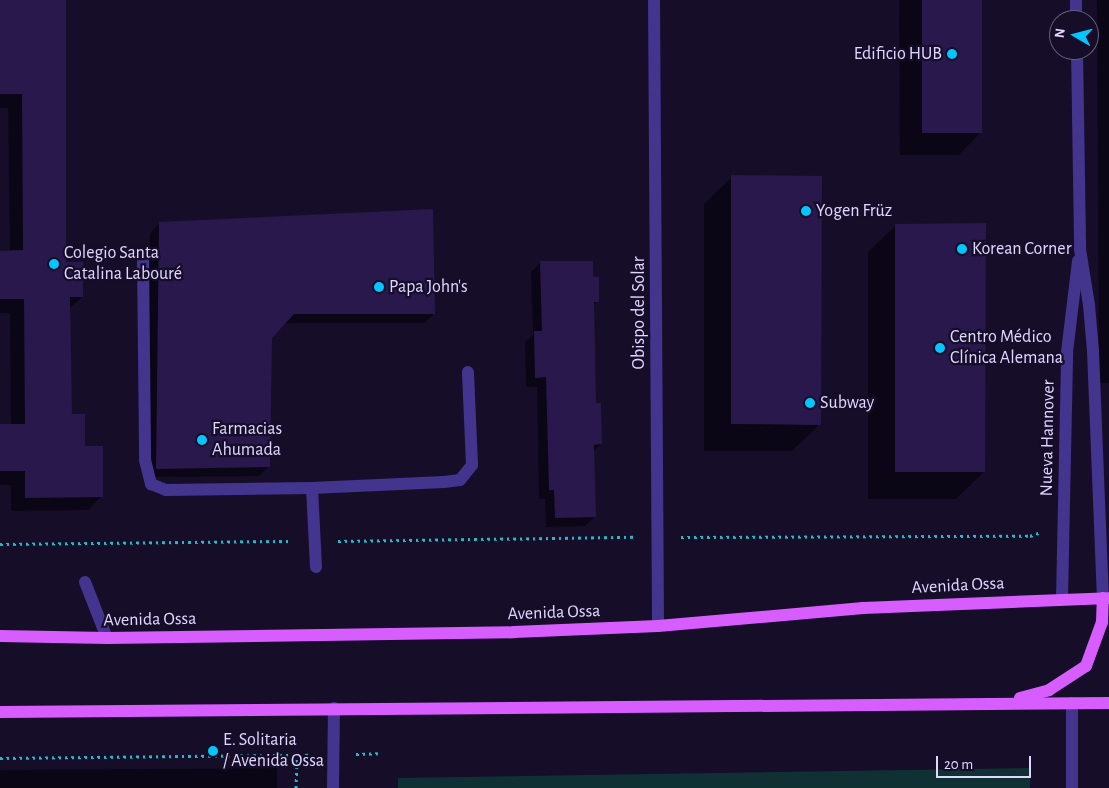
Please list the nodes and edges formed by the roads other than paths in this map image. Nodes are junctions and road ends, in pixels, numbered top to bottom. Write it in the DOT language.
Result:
graph roads {
  1 [pos="654,0"];
  2 [pos="1077,60"];
  3 [pos="1080,249"];
  4 [pos="143,258"];
  5 [pos="468,372"];
  6 [pos="312,488"];
  7 [pos="316,567"];
  8 [pos="86,582"];
  9 [pos="1106,598"];
  10 [pos="1062,599"];
  11 [pos="658,626"];
  12 [pos="0,636"];
  13 [pos="107,638"];
  14 [pos="1000,702"];
  15 [pos="1072,702"];
  16 [pos="1109,703"];
  17 [pos="334,708"];
  18 [pos="0,712"];
  19 [pos="333,788"];
  20 [pos="1072,788"];
  1 -- 11 [label="street, Obispo del Solar"];
  2 -- 3 [label="street, Nueva Hannover"];
  3 -- 9 [label="street, Nueva Hannover"];
  3 -- 10 [label="street, Nueva Hannover"];
  4 -- 6 [label="street"];
  5 -- 6 [label="street"];
  6 -- 7 [label="street"];
  8 -- 13 [label="street"];
  9 -- 10 [label="main road, Avenida Ossa"];
  9 -- 14 [label="main road"];
  10 -- 11 [label="main road, Avenida Ossa"];
  11 -- 13 [label="main road, Avenida Ossa"];
  12 -- 13 [label="main road, Avenida Ossa"];
  14 -- 15 [label="main road"];
  14 -- 17 [label="main road"];
  15 -- 16 [label="main road"];
  15 -- 20 [label="street"];
  17 -- 18 [label="main road"];
  17 -- 19 [label="street"];
}
